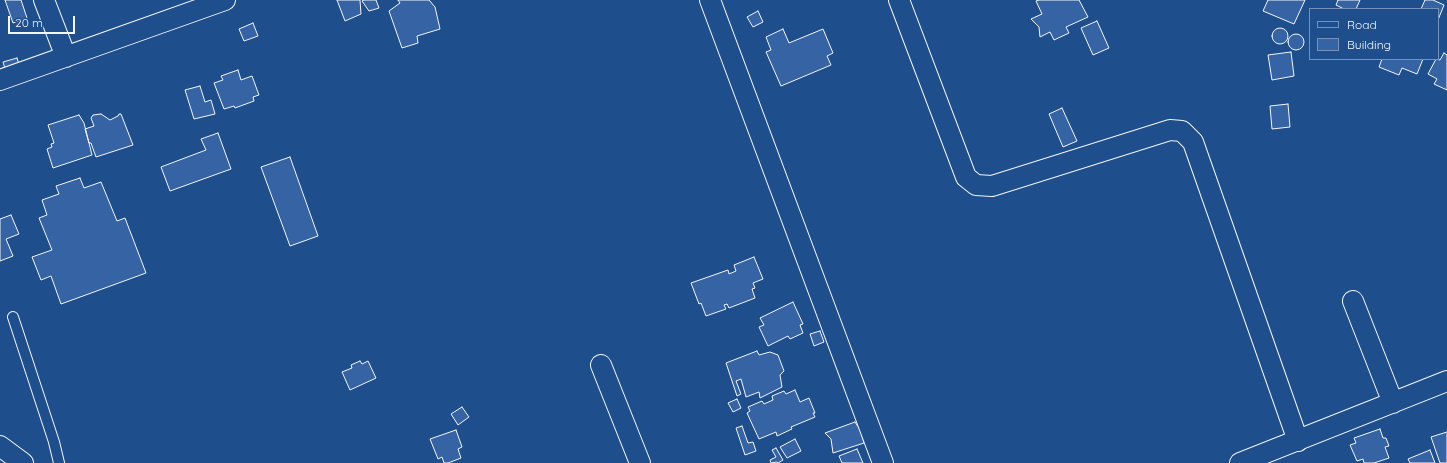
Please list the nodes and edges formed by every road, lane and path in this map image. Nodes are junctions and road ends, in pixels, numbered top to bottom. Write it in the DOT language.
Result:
graph roads {
  1 [pos="44,0"];
  2 [pos="224,0"];
  3 [pos="710,0"];
  4 [pos="898,0"];
  5 [pos="66,57"];
  6 [pos="0,80"];
  7 [pos="1353,301"];
  8 [pos="13,317"];
  9 [pos="601,365"];
  10 [pos="1447,381"];
  11 [pos="1392,403"];
  12 [pos="1298,441"];
  13 [pos="0,446"];
  14 [pos="23,463"];
  15 [pos="59,463"];
  16 [pos="640,463"];
  17 [pos="883,463"];
  18 [pos="1240,463"];
  1 -- 5 [label="street"];
  2 -- 5 [label="street"];
  3 -- 17 [label="street"];
  4 -- 12 [label="street"];
  5 -- 6 [label="street"];
  7 -- 11 [label="street"];
  8 -- 15 [label="lane"];
  9 -- 16 [label="street"];
  10 -- 11 [label="street"];
  11 -- 12 [label="street"];
  12 -- 18 [label="street"];
  13 -- 14 [label="street"];
}
